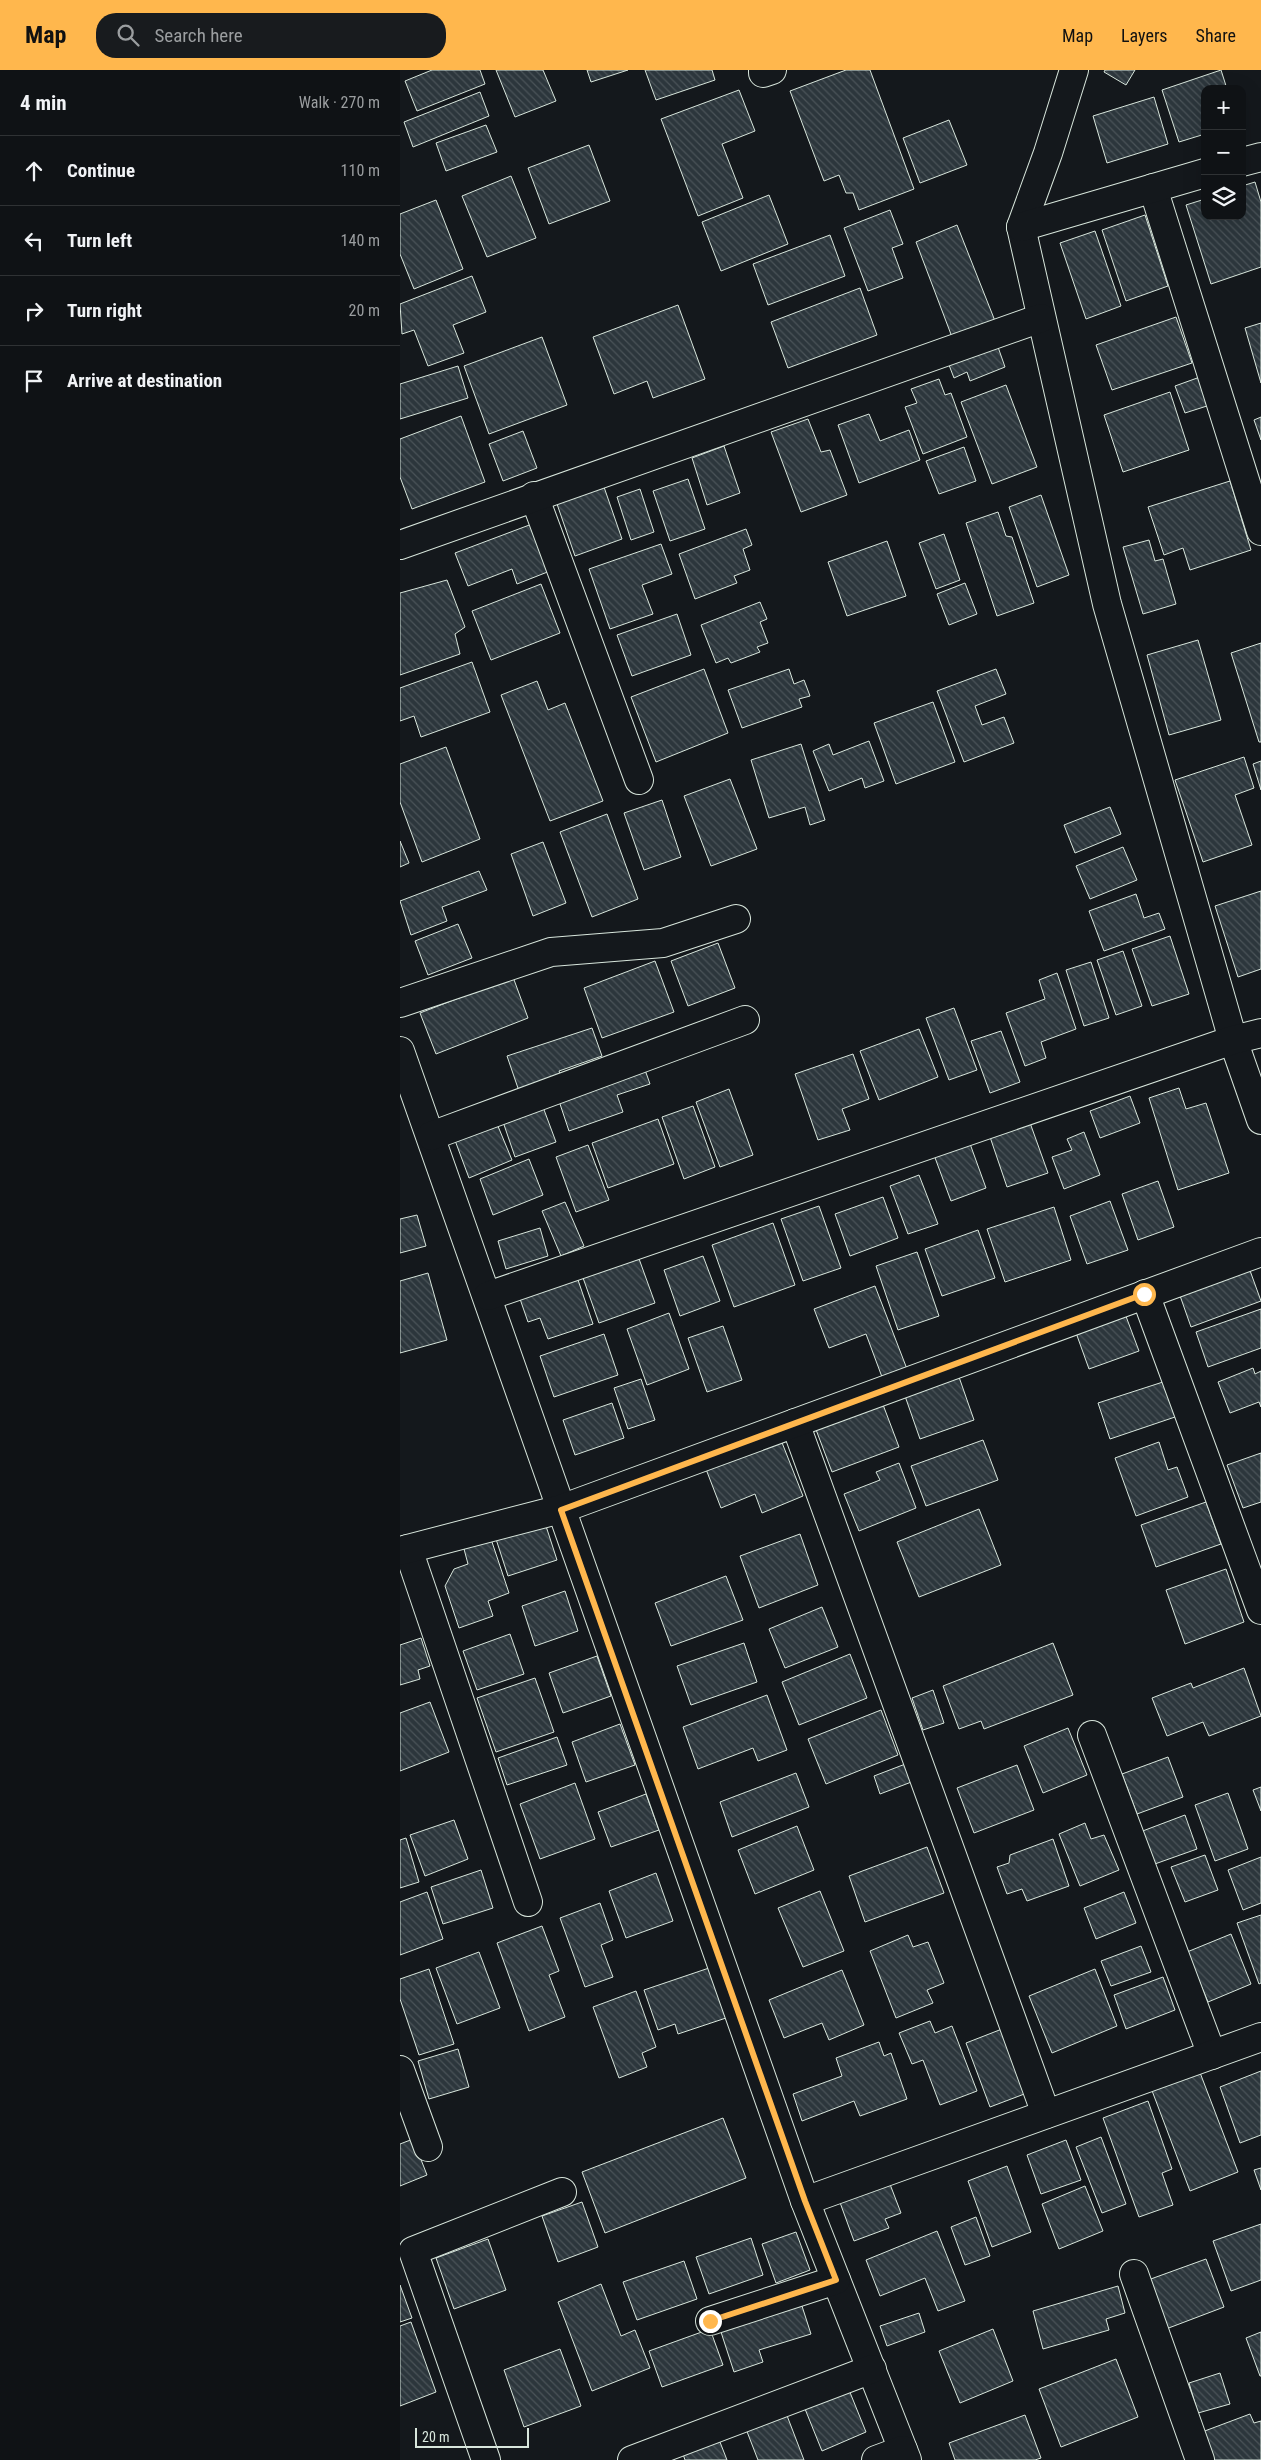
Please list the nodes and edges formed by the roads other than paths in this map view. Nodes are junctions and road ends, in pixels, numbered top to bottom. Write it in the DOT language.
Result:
graph roads {
  1 [pos="762,70"];
  2 [pos="772,70"];
  3 [pos="1074,70"];
  4 [pos="1261,157"];
  5 [pos="1246,161"];
  6 [pos="1201,174"];
  7 [pos="1153,188"];
  8 [pos="1021,227"];
  9 [pos="1041,318"];
  10 [pos="534,496"];
  11 [pos="1261,531"];
  12 [pos="400,545"];
  13 [pos="639,780"];
  14 [pos="736,919"];
  15 [pos="400,1003"];
  16 [pos="745,1020"];
  17 [pos="1261,1033"];
  18 [pos="1233,1040"];
  19 [pos="400,1051"];
  20 [pos="1261,1120"];
  21 [pos="431,1136"];
  22 [pos="1261,1252"];
  23 [pos="1144,1294"];
  24 [pos="488,1296"];
  25 [pos="795,1423"];
  26 [pos="561,1510"];
  27 [pos="404,1550"];
  28 [pos="1261,1610"];
  29 [pos="1092,1735"];
  30 [pos="528,1902"];
  31 [pos="1261,2037"];
  32 [pos="1212,2054"];
  33 [pos="400,2070"];
  34 [pos="1046,2114"];
  35 [pos="428,2147"];
  36 [pos="562,2192"];
  37 [pos="805,2201"];
  38 [pos="1134,2274"];
  39 [pos="836,2280"];
  40 [pos="710,2321"];
  41 [pos="872,2369"];
  42 [pos="905,2455"];
  43 [pos="486,2460"];
  44 [pos="632,2460"];
  45 [pos="876,2460"];
  46 [pos="1200,2460"];
  1 -- 2 [label="street"];
  3 -- 8 [label="street"];
  4 -- 5 [label="street"];
  6 -- 7 [label="street"];
  7 -- 8 [label="street"];
  7 -- 11 [label="street"];
  8 -- 9 [label="street"];
  9 -- 10 [label="street"];
  9 -- 18 [label="street"];
  10 -- 12 [label="street"];
  10 -- 13 [label="street"];
  14 -- 15 [label="street"];
  16 -- 21 [label="street"];
  17 -- 18 [label="street"];
  18 -- 20 [label="street"];
  18 -- 24 [label="street"];
  19 -- 21 [label="street"];
  21 -- 24 [label="street"];
  22 -- 23 [label="street"];
  23 -- 25 [label="street"];
  23 -- 28 [label="street"];
  24 -- 26 [label="street"];
  25 -- 26 [label="street"];
  25 -- 34 [label="street"];
  26 -- 27 [label="street"];
  26 -- 37 [label="street"];
  27 -- 30 [label="street"];
  29 -- 32 [label="street"];
  31 -- 32 [label="street"];
  32 -- 34 [label="street"];
  33 -- 35 [label="street"];
  34 -- 37 [label="street"];
  36 -- 43 [label="street"];
  37 -- 39 [label="street"];
  38 -- 46 [label="street"];
  39 -- 40 [label="street"];
  39 -- 41 [label="street"];
  41 -- 42 [label="street"];
  41 -- 44 [label="street"];
  42 -- 45 [label="street"];
}
